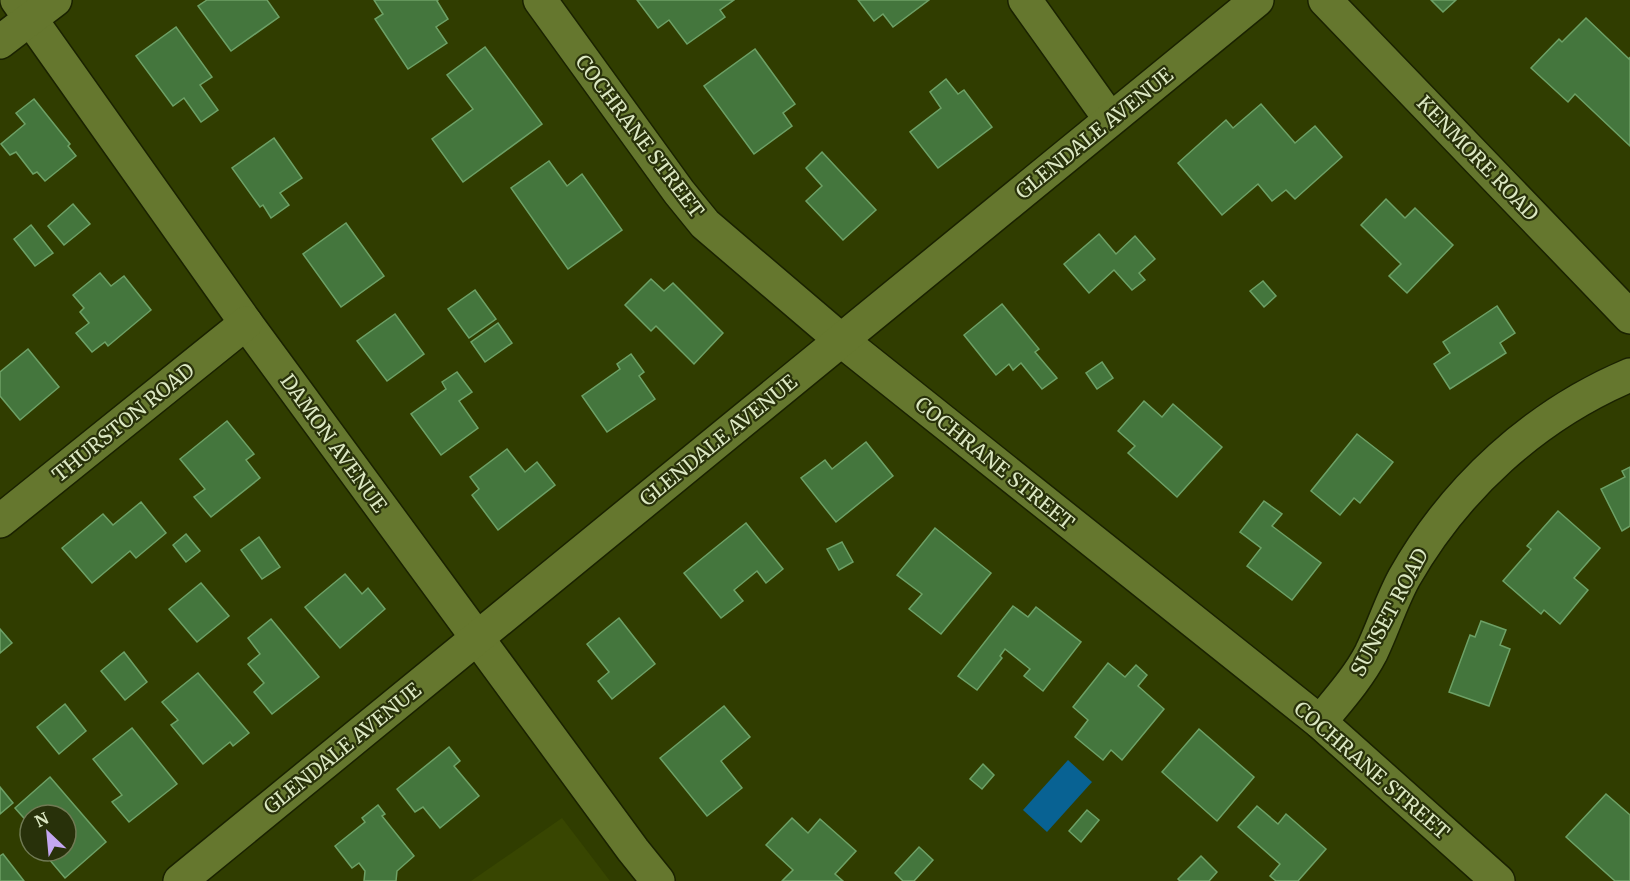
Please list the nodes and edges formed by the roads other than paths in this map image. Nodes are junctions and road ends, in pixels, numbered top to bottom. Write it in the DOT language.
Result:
graph roads {
  1 [pos="540,0"];
  2 [pos="1025,0"];
  3 [pos="1257,0"];
  4 [pos="1324,0"];
  5 [pos="34,6"];
  6 [pos="0,42"];
  7 [pos="1110,119"];
  8 [pos="1630,317"];
  9 [pos="246,323"];
  10 [pos="841,340"];
  11 [pos="1630,375"];
  12 [pos="0,521"];
  13 [pos="477,637"];
  14 [pos="1320,722"];
  15 [pos="180,881"];
  16 [pos="658,881"];
  17 [pos="1498,881"];
  1 -- 10 [label="street, COCHRANE STREET"];
  2 -- 7 [label="street"];
  3 -- 7 [label="street, GLENDALE AVENUE"];
  4 -- 8 [label="street, KENMORE ROAD"];
  5 -- 6 [label="street"];
  5 -- 9 [label="street, DAMON AVENUE"];
  7 -- 10 [label="street, GLENDALE AVENUE"];
  9 -- 12 [label="street, THURSTON ROAD"];
  9 -- 13 [label="street, DAMON AVENUE"];
  10 -- 13 [label="street, GLENDALE AVENUE"];
  10 -- 14 [label="street, COCHRANE STREET"];
  11 -- 14 [label="street, SUNSET ROAD"];
  13 -- 15 [label="street, GLENDALE AVENUE"];
  13 -- 16 [label="street, DAMON AVENUE"];
  14 -- 17 [label="street, COCHRANE STREET"];
}
